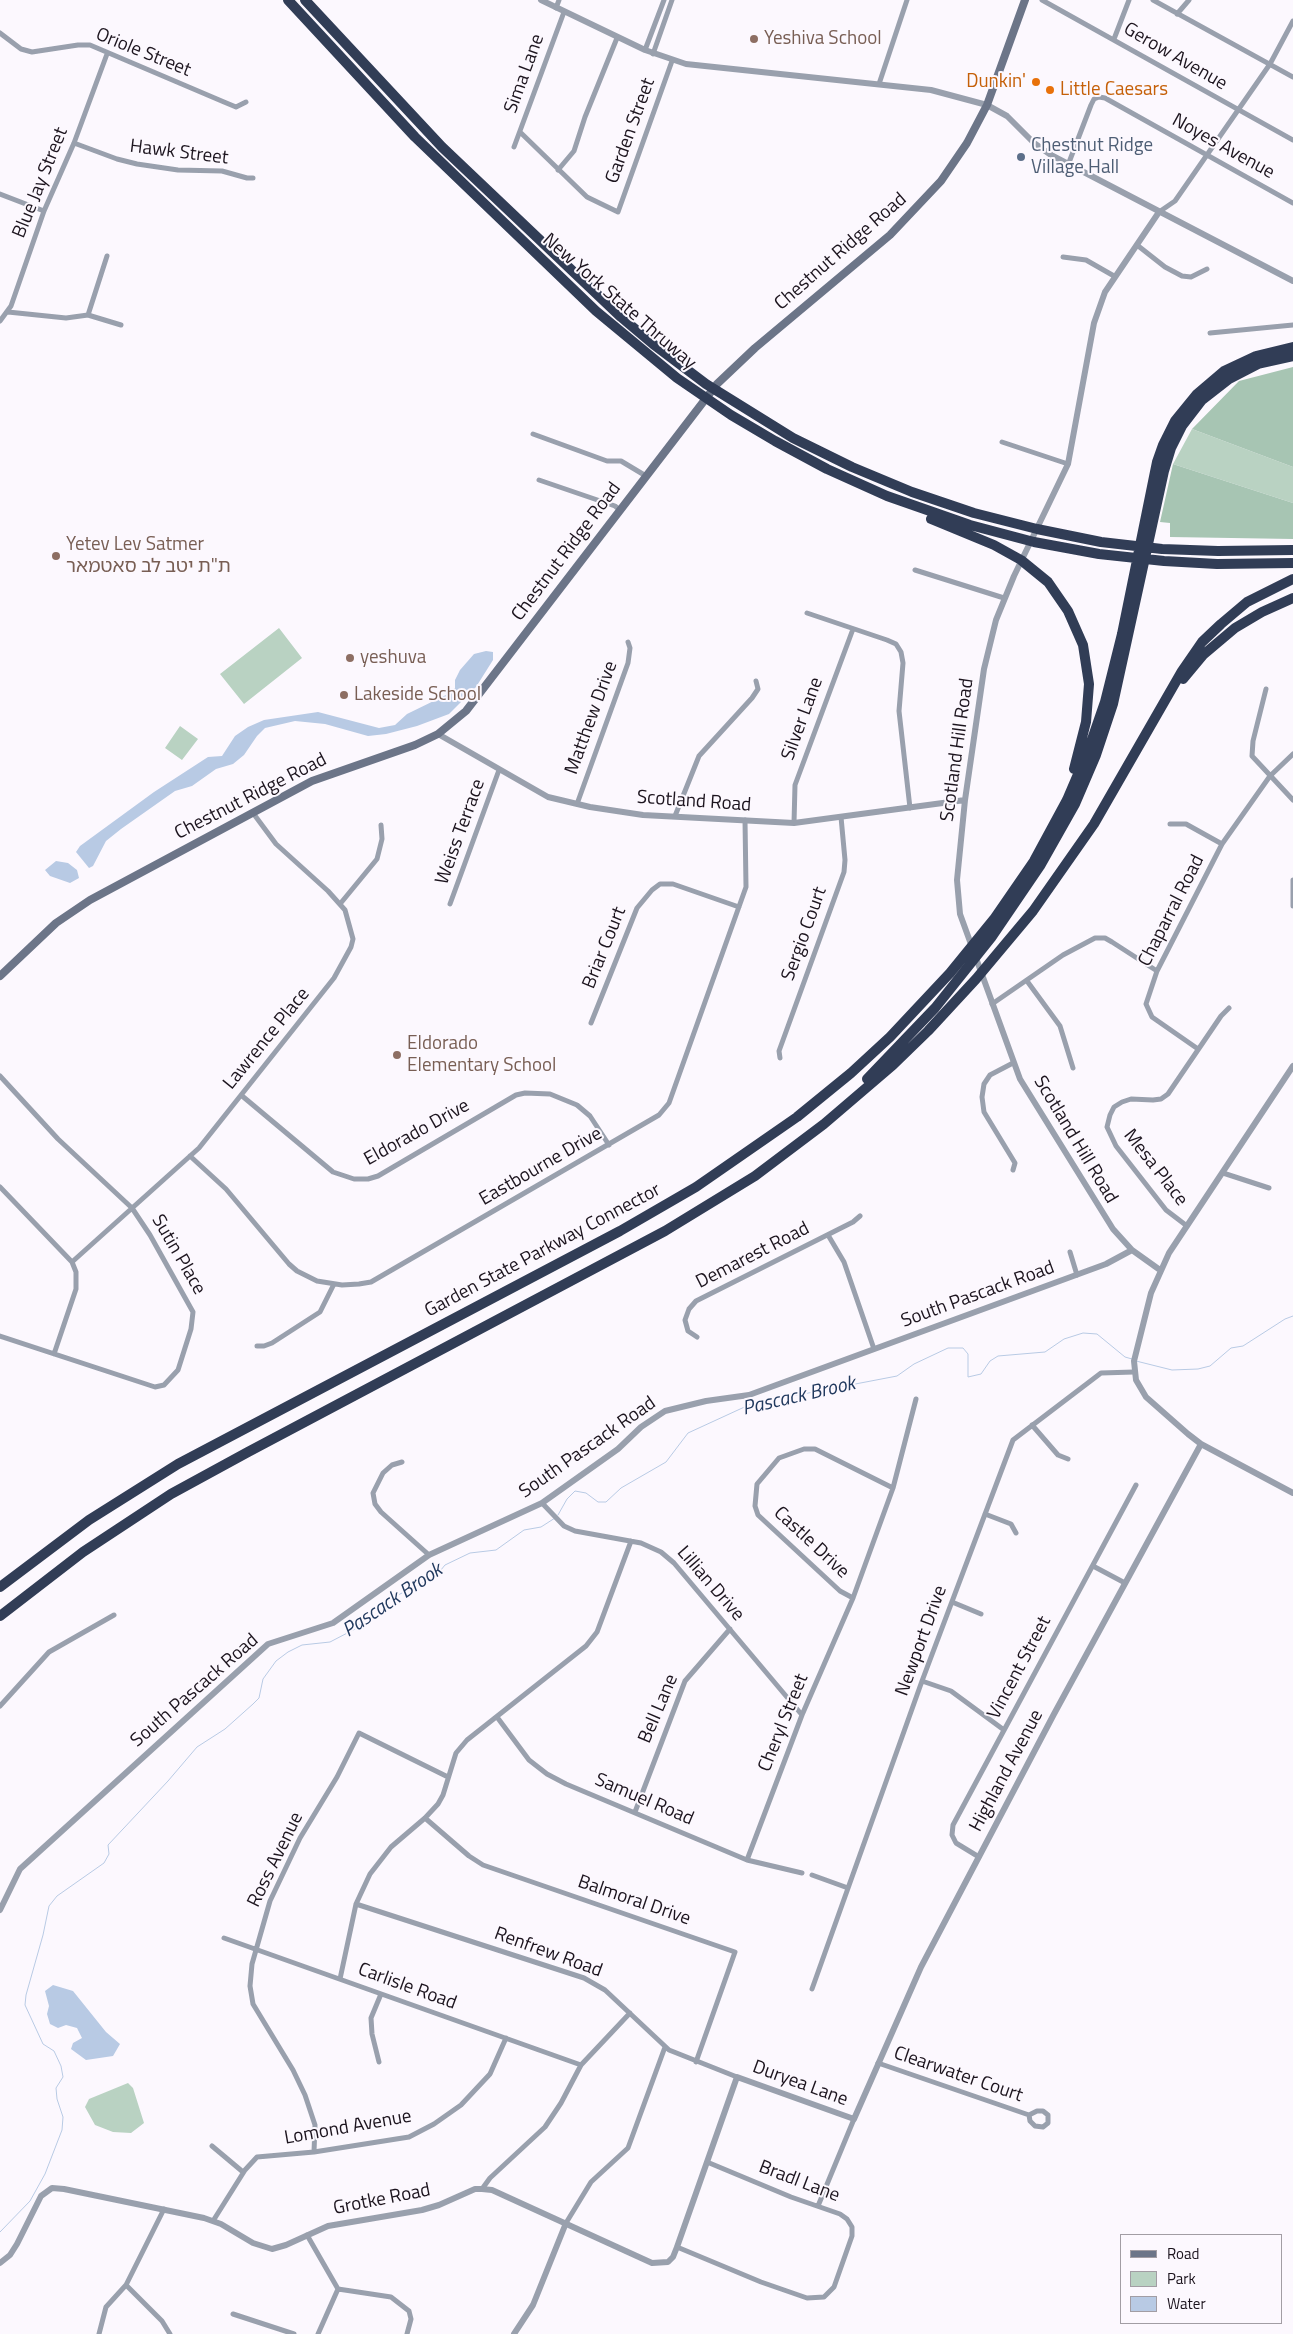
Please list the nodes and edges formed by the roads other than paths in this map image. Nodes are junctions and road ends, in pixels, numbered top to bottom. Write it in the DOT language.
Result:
graph roads {
  1 [pos="288,0"];
  2 [pos="305,0"];
  3 [pos="541,0"];
  4 [pos="559,0"];
  5 [pos="664,0"];
  6 [pos="672,0"];
  7 [pos="907,0"];
  8 [pos="1025,0"];
  9 [pos="1042,0"];
  10 [pos="1129,0"];
  11 [pos="1153,0"];
  12 [pos="1189,0"];
  13 [pos="556,8"];
  14 [pos="564,12"];
  15 [pos="1177,14"];
  16 [pos="1293,21"];
  17 [pos="0,33"];
  18 [pos="617,38"];
  19 [pos="1114,39"];
  20 [pos="645,50"];
  21 [pos="107,54"];
  22 [pos="653,54"];
  23 [pos="672,61"];
  24 [pos="1270,64"];
  25 [pos="1293,77"];
  26 [pos="879,84"];
  27 [pos="246,102"];
  28 [pos="987,105"];
  29 [pos="1238,110"];
  30 [pos="520,132"];
  31 [pos="1293,140"];
  32 [pos="74,142"];
  33 [pos="514,147"];
  34 [pos="1206,154"];
  35 [pos="1068,165"];
  36 [pos="558,170"];
  37 [pos="253,178"];
  38 [pos="0,194"];
  39 [pos="1293,203"];
  40 [pos="44,211"];
  41 [pos="1159,212"];
  42 [pos="1136,245"];
  43 [pos="107,256"];
  44 [pos="1063,258"];
  45 [pos="1207,269"];
  46 [pos="1114,276"];
  47 [pos="1293,281"];
  48 [pos="8,312"];
  49 [pos="88,315"];
  50 [pos="0,320"];
  51 [pos="122,325"];
  52 [pos="1293,325"];
  53 [pos="1210,333"];
  54 [pos="1293,347"];
  55 [pos="1293,356"];
  56 [pos="533,434"];
  57 [pos="1002,442"];
  58 [pos="1068,464"];
  59 [pos="646,476"];
  60 [pos="539,480"];
  61 [pos="866,487"];
  62 [pos="620,510"];
  63 [pos="1148,524"];
  64 [pos="1293,550"];
  65 [pos="1293,563"];
  66 [pos="914,570"];
  67 [pos="1293,579"];
  68 [pos="1137,580"];
  69 [pos="1004,598"];
  70 [pos="1293,598"];
  71 [pos="807,613"];
  72 [pos="852,628"];
  73 [pos="628,642"];
  74 [pos="756,681"];
  75 [pos="1266,689"];
  76 [pos="1155,718"];
  77 [pos="438,734"];
  78 [pos="1291,756"];
  79 [pos="500,770"];
  80 [pos="1270,776"];
  81 [pos="965,800"];
  82 [pos="1293,800"];
  83 [pos="577,804"];
  84 [pos="910,808"];
  85 [pos="253,812"];
  86 [pos="675,816"];
  87 [pos="841,817"];
  88 [pos="745,820"];
  89 [pos="794,823"];
  90 [pos="1170,824"];
  91 [pos="381,825"];
  92 [pos="1222,844"];
  93 [pos="1034,861"];
  94 [pos="1293,880"];
  95 [pos="340,904"];
  96 [pos="450,904"];
  97 [pos="1293,906"];
  98 [pos="739,907"];
  99 [pos="1157,971"];
  100 [pos="0,976"];
  101 [pos="1027,981"];
  102 [pos="992,1004"];
  103 [pos="1229,1008"];
  104 [pos="592,1023"];
  105 [pos="1198,1049"];
  106 [pos="780,1058"];
  107 [pos="1013,1063"];
  108 [pos="1293,1066"];
  109 [pos="1074,1068"];
  110 [pos="0,1076"];
  111 [pos="2,1083"];
  112 [pos="241,1095"];
  113 [pos="609,1145"];
  114 [pos="789,1151"];
  115 [pos="190,1156"];
  116 [pos="1013,1170"];
  117 [pos="1223,1173"];
  118 [pos="0,1187"];
  119 [pos="1268,1188"];
  120 [pos="132,1208"];
  121 [pos="860,1216"];
  122 [pos="1187,1226"];
  123 [pos="828,1235"];
  124 [pos="1132,1250"];
  125 [pos="1070,1252"];
  126 [pos="72,1262"];
  127 [pos="1160,1270"];
  128 [pos="1077,1275"];
  129 [pos="334,1284"];
  130 [pos="0,1336"];
  131 [pos="697,1336"];
  132 [pos="257,1346"];
  133 [pos="874,1349"];
  134 [pos="54,1354"];
  135 [pos="1134,1370"];
  136 [pos="916,1399"];
  137 [pos="1032,1425"];
  138 [pos="1201,1444"];
  139 [pos="1068,1459"];
  140 [pos="402,1462"];
  141 [pos="1136,1485"];
  142 [pos="893,1488"];
  143 [pos="1293,1493"];
  144 [pos="542,1503"];
  145 [pos="985,1514"];
  146 [pos="1016,1533"];
  147 [pos="630,1541"];
  148 [pos="429,1555"];
  149 [pos="1093,1566"];
  150 [pos="1125,1583"];
  151 [pos="0,1587"];
  152 [pos="853,1598"];
  153 [pos="952,1602"];
  154 [pos="981,1614"];
  155 [pos="114,1615"];
  156 [pos="0,1616"];
  157 [pos="730,1630"];
  158 [pos="922,1681"];
  159 [pos="0,1706"];
  160 [pos="802,1715"];
  161 [pos="497,1717"];
  162 [pos="1004,1730"];
  163 [pos="448,1777"];
  164 [pos="635,1812"];
  165 [pos="425,1818"];
  166 [pos="979,1857"];
  167 [pos="747,1860"];
  168 [pos="802,1873"];
  169 [pos="812,1875"];
  170 [pos="848,1888"];
  171 [pos="356,1904"];
  172 [pos="0,1910"];
  173 [pos="224,1938"];
  174 [pos="256,1949"];
  175 [pos="340,1979"];
  176 [pos="812,1989"];
  177 [pos="381,1994"];
  178 [pos="630,2013"];
  179 [pos="506,2038"];
  180 [pos="665,2047"];
  181 [pos="379,2062"];
  182 [pos="696,2062"];
  183 [pos="878,2063"];
  184 [pos="580,2065"];
  185 [pos="737,2077"];
  186 [pos="1029,2115"];
  187 [pos="854,2119"];
  188 [pos="212,2146"];
  189 [pos="314,2152"];
  190 [pos="708,2162"];
  191 [pos="243,2172"];
  192 [pos="482,2189"];
  193 [pos="818,2206"];
  194 [pos="164,2209"];
  195 [pos="213,2221"];
  196 [pos="566,2223"];
  197 [pos="308,2235"];
  198 [pos="677,2247"];
  199 [pos="0,2264"];
  200 [pos="126,2285"];
  201 [pos="338,2289"];
  202 [pos="233,2314"];
  203 [pos="99,2334"];
  204 [pos="170,2334"];
  205 [pos="294,2334"];
  206 [pos="318,2334"];
  207 [pos="407,2334"];
  208 [pos="514,2334"];
  1 -- 61 [label="highway, New York State Thruway"];
  2 -- 64 [label="highway, New York State Thruway"];
  3 -- 13 [label="street"];
  4 -- 13 [label="street"];
  5 -- 20 [label="street"];
  6 -- 22 [label="street"];
  7 -- 26 [label="street"];
  8 -- 28 [label="main road, Chestnut Ridge Road"];
  9 -- 19 [label="street, Gerow Avenue"];
  10 -- 19 [label="street"];
  11 -- 15 [label="street"];
  12 -- 15 [label="street"];
  13 -- 14 [label="street"];
  14 -- 18 [label="street"];
  14 -- 30 [label="street, Sima Lane"];
  15 -- 24 [label="street"];
  16 -- 24 [label="street"];
  17 -- 21 [label="street, Oriole Street"];
  18 -- 20 [label="street"];
  18 -- 36 [label="street"];
  19 -- 29 [label="street, Gerow Avenue"];
  20 -- 22 [label="street"];
  21 -- 27 [label="street, Oriole Street"];
  21 -- 32 [label="street, Blue Jay Street"];
  22 -- 23 [label="street"];
  23 -- 26 [label="street"];
  23 -- 36 [label="street, Garden Street"];
  24 -- 25 [label="street"];
  24 -- 29 [label="street"];
  26 -- 28 [label="street"];
  28 -- 35 [label="street"];
  28 -- 59 [label="main road, Chestnut Ridge Road"];
  29 -- 31 [label="street, Gerow Avenue"];
  29 -- 34 [label="street"];
  30 -- 33 [label="street, Sima Lane"];
  30 -- 36 [label="street"];
  32 -- 37 [label="street, Hawk Street"];
  32 -- 40 [label="street, Blue Jay Street"];
  34 -- 35 [label="street, Noyes Avenue"];
  34 -- 39 [label="street, Noyes Avenue"];
  34 -- 41 [label="street"];
  35 -- 41 [label="street"];
  38 -- 40 [label="street"];
  40 -- 48 [label="street, Blue Jay Street"];
  41 -- 42 [label="street, Scotland Hill Road"];
  41 -- 47 [label="street"];
  42 -- 45 [label="street"];
  42 -- 46 [label="street, Scotland Hill Road"];
  43 -- 49 [label="street"];
  44 -- 46 [label="street"];
  46 -- 58 [label="street, Scotland Hill Road"];
  48 -- 49 [label="street"];
  48 -- 50 [label="street, Blue Jay Street"];
  49 -- 51 [label="street"];
  52 -- 53 [label="street"];
  54 -- 63 [label="highway"];
  55 -- 63 [label="highway"];
  56 -- 59 [label="street"];
  57 -- 58 [label="street"];
  58 -- 69 [label="street, Scotland Hill Road"];
  59 -- 62 [label="main road, Chestnut Ridge Road"];
  60 -- 62 [label="street"];
  61 -- 65 [label="highway, New York State Thruway"];
  61 -- 93 [label="highway"];
  62 -- 77 [label="main road, Chestnut Ridge Road"];
  63 -- 68 [label="highway"];
  66 -- 69 [label="street"];
  67 -- 76 [label="highway"];
  68 -- 93 [label="highway"];
  68 -- 114 [label="highway"];
  69 -- 81 [label="street, Scotland Hill Road"];
  70 -- 76 [label="highway"];
  71 -- 72 [label="street"];
  72 -- 84 [label="street"];
  72 -- 89 [label="street, Silver Lane"];
  73 -- 83 [label="street, Matthew Drive"];
  74 -- 86 [label="street"];
  75 -- 80 [label="street"];
  76 -- 114 [label="highway"];
  77 -- 79 [label="street, Scotland Road"];
  77 -- 85 [label="main road, Chestnut Ridge Road"];
  78 -- 80 [label="street, Chaparral Road"];
  79 -- 83 [label="street, Scotland Road"];
  79 -- 96 [label="street, Weiss Terrace"];
  80 -- 82 [label="street"];
  80 -- 92 [label="street, Chaparral Road"];
  81 -- 84 [label="street, Scotland Road"];
  81 -- 102 [label="street, Scotland Hill Road"];
  83 -- 86 [label="street, Scotland Road"];
  84 -- 87 [label="street, Scotland Road"];
  85 -- 95 [label="street, Lawrence Place"];
  85 -- 100 [label="main road, Chestnut Ridge Road"];
  86 -- 88 [label="street, Scotland Road"];
  87 -- 89 [label="street, Scotland Road"];
  87 -- 106 [label="street, Sergio Court"];
  88 -- 89 [label="street, Scotland Road"];
  88 -- 98 [label="street, Eastbourne Drive"];
  90 -- 92 [label="street"];
  91 -- 95 [label="street"];
  92 -- 99 [label="street, Chaparral Road"];
  93 -- 151 [label="highway, Garden State Parkway Connector"];
  94 -- 97 [label="street"];
  95 -- 112 [label="street, Lawrence Place"];
  98 -- 104 [label="street, Briar Court"];
  98 -- 113 [label="street, Eastbourne Drive"];
  99 -- 101 [label="street"];
  99 -- 105 [label="street, Chaparral Road"];
  101 -- 102 [label="street"];
  101 -- 109 [label="street"];
  102 -- 107 [label="street, Scotland Hill Road"];
  103 -- 105 [label="street, Mesa Place"];
  105 -- 122 [label="street, Mesa Place"];
  107 -- 116 [label="street"];
  107 -- 124 [label="street, Scotland Hill Road"];
  108 -- 117 [label="street"];
  110 -- 111 [label="street, Sutin Place"];
  111 -- 120 [label="street, Sutin Place"];
  112 -- 113 [label="street, Eldorado Drive"];
  112 -- 115 [label="street, Lawrence Place"];
  113 -- 129 [label="street, Eastbourne Drive"];
  114 -- 156 [label="highway, Garden State Parkway Connector"];
  115 -- 120 [label="street, Lawrence Place"];
  115 -- 129 [label="street, Eastbourne Drive"];
  117 -- 119 [label="street"];
  117 -- 122 [label="street"];
  118 -- 126 [label="street"];
  120 -- 126 [label="street, Lawrence Place"];
  120 -- 134 [label="street, Sutin Place"];
  121 -- 123 [label="street, Demarest Road"];
  122 -- 127 [label="street"];
  123 -- 131 [label="street, Demarest Road"];
  123 -- 133 [label="street"];
  124 -- 127 [label="street, Scotland Hill Road"];
  124 -- 128 [label="street, South Pascack Road"];
  125 -- 128 [label="street"];
  126 -- 134 [label="street"];
  127 -- 135 [label="street"];
  128 -- 133 [label="street, South Pascack Road"];
  129 -- 132 [label="street"];
  130 -- 134 [label="street, Sutin Place"];
  133 -- 144 [label="street, South Pascack Road"];
  135 -- 137 [label="street, Newport Drive"];
  135 -- 138 [label="street"];
  136 -- 142 [label="street, Cheryl Street"];
  137 -- 139 [label="street"];
  137 -- 145 [label="street, Newport Drive"];
  138 -- 143 [label="street"];
  138 -- 150 [label="street, Highland Avenue"];
  140 -- 148 [label="street"];
  141 -- 149 [label="street, Vincent Street"];
  142 -- 152 [label="street, Cheryl Street"];
  142 -- 152 [label="street, Castle Drive"];
  144 -- 147 [label="street, Lillian Drive"];
  144 -- 148 [label="street, South Pascack Road"];
  145 -- 146 [label="street"];
  145 -- 153 [label="street, Newport Drive"];
  147 -- 157 [label="street, Lillian Drive"];
  147 -- 161 [label="street"];
  148 -- 172 [label="street, South Pascack Road"];
  149 -- 150 [label="street"];
  149 -- 162 [label="street, Vincent Street"];
  150 -- 166 [label="street, Highland Avenue"];
  152 -- 160 [label="street, Cheryl Street"];
  153 -- 154 [label="street"];
  153 -- 158 [label="street, Newport Drive"];
  155 -- 159 [label="street"];
  157 -- 160 [label="street, Lillian Drive"];
  157 -- 164 [label="street, Bell Lane"];
  158 -- 162 [label="street"];
  158 -- 170 [label="street, Newport Drive"];
  160 -- 167 [label="street, Cheryl Street"];
  161 -- 163 [label="street"];
  161 -- 164 [label="street, Samuel Road"];
  162 -- 166 [label="street, Vincent Street"];
  163 -- 165 [label="street"];
  163 -- 174 [label="street, Ross Avenue"];
  164 -- 167 [label="street, Samuel Road"];
  165 -- 171 [label="street"];
  165 -- 182 [label="street, Balmoral Drive"];
  166 -- 183 [label="street, Highland Avenue"];
  167 -- 168 [label="street, Samuel Road"];
  169 -- 170 [label="street"];
  170 -- 176 [label="street, Newport Drive"];
  171 -- 175 [label="street"];
  171 -- 178 [label="street, Renfrew Road"];
  173 -- 174 [label="street, Carlisle Road"];
  174 -- 175 [label="street, Carlisle Road"];
  174 -- 189 [label="street, Ross Avenue"];
  175 -- 177 [label="street, Carlisle Road"];
  177 -- 179 [label="street, Carlisle Road"];
  177 -- 181 [label="street"];
  178 -- 180 [label="street, Renfrew Road"];
  178 -- 184 [label="street"];
  179 -- 184 [label="street, Carlisle Road"];
  179 -- 189 [label="street, Lomond Avenue"];
  180 -- 182 [label="street, Renfrew Road"];
  180 -- 196 [label="street"];
  182 -- 185 [label="street, Renfrew Road"];
  183 -- 186 [label="street, Clearwater Court"];
  183 -- 187 [label="street, Highland Avenue"];
  184 -- 192 [label="street"];
  185 -- 187 [label="street, Duryea Lane"];
  185 -- 190 [label="street"];
  187 -- 193 [label="street"];
  188 -- 191 [label="street"];
  189 -- 191 [label="street, Lomond Avenue"];
  190 -- 193 [label="street, Bradl Lane"];
  190 -- 198 [label="street"];
  191 -- 195 [label="street, Lomond Avenue"];
  192 -- 196 [label="street"];
  192 -- 197 [label="street, Grotke Road"];
  193 -- 198 [label="street, Bradl Lane"];
  194 -- 195 [label="street, Grotke Road"];
  194 -- 199 [label="street, Grotke Road"];
  194 -- 200 [label="street"];
  195 -- 197 [label="street, Grotke Road"];
  196 -- 198 [label="street"];
  196 -- 208 [label="street"];
  197 -- 201 [label="street"];
  200 -- 203 [label="street"];
  200 -- 204 [label="street"];
  201 -- 206 [label="street"];
  201 -- 207 [label="street"];
  202 -- 205 [label="street"];
}
